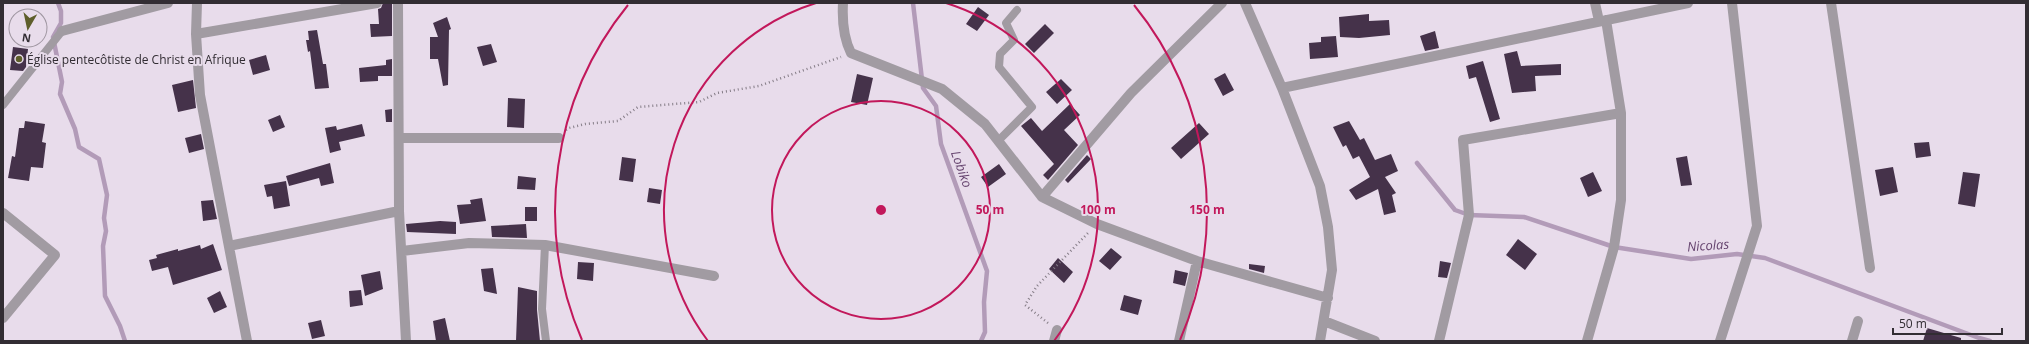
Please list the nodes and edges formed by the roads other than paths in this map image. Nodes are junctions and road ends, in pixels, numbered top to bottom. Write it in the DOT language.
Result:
graph roads {
  1 [pos="168,3"];
  2 [pos="197,3"];
  3 [pos="377,3"];
  4 [pos="398,3"];
  5 [pos="843,3"];
  6 [pos="1222,3"];
  7 [pos="1245,3"];
  8 [pos="1595,3"];
  9 [pos="1688,3"];
  10 [pos="1732,3"];
  11 [pos="1831,3"];
  12 [pos="1017,10"];
  13 [pos="1602,20"];
  14 [pos="62,31"];
  15 [pos="196,34"];
  16 [pos="1282,88"];
  17 [pos="3,105"];
  18 [pos="1621,113"];
  19 [pos="399,138"];
  20 [pos="559,138"];
  21 [pos="998,141"];
  22 [pos="1042,197"];
  23 [pos="399,211"];
  24 [pos="3,213"];
  25 [pos="229,246"];
  26 [pos="545,246"];
  27 [pos="402,251"];
  28 [pos="1198,261"];
  29 [pos="1870,268"];
  30 [pos="714,276"];
  31 [pos="1328,298"];
  32 [pos="3,318"];
  33 [pos="1324,321"];
  34 [pos="1858,321"];
  35 [pos="1058,330"];
  36 [pos="247,341"];
  37 [pos="406,341"];
  38 [pos="546,341"];
  39 [pos="1054,341"];
  40 [pos="1179,341"];
  41 [pos="1320,341"];
  42 [pos="1375,341"];
  43 [pos="1439,341"];
  44 [pos="1587,341"];
  45 [pos="1720,341"];
  46 [pos="1852,341"];
  1 -- 14 [label="street"];
  2 -- 15 [label="street"];
  3 -- 15 [label="street"];
  4 -- 19 [label="street"];
  5 -- 21 [label="street"];
  6 -- 22 [label="street"];
  7 -- 16 [label="street"];
  8 -- 13 [label="street"];
  9 -- 13 [label="street"];
  10 -- 45 [label="street"];
  11 -- 29 [label="street"];
  12 -- 21 [label="lane"];
  13 -- 16 [label="street"];
  13 -- 18 [label="street"];
  14 -- 17 [label="lane"];
  15 -- 25 [label="street"];
  16 -- 31 [label="street"];
  18 -- 43 [label="street"];
  18 -- 44 [label="street"];
  19 -- 20 [label="street"];
  19 -- 23 [label="street"];
  21 -- 22 [label="street"];
  22 -- 28 [label="street"];
  23 -- 25 [label="street"];
  23 -- 27 [label="street"];
  24 -- 32 [label="street"];
  25 -- 36 [label="street"];
  26 -- 27 [label="street"];
  26 -- 30 [label="street"];
  26 -- 38 [label="lane"];
  27 -- 37 [label="street"];
  28 -- 31 [label="street"];
  28 -- 40 [label="street"];
  31 -- 33 [label="street"];
  33 -- 41 [label="street"];
  33 -- 42 [label="street"];
  34 -- 46 [label="street"];
  35 -- 39 [label="street"];
}
